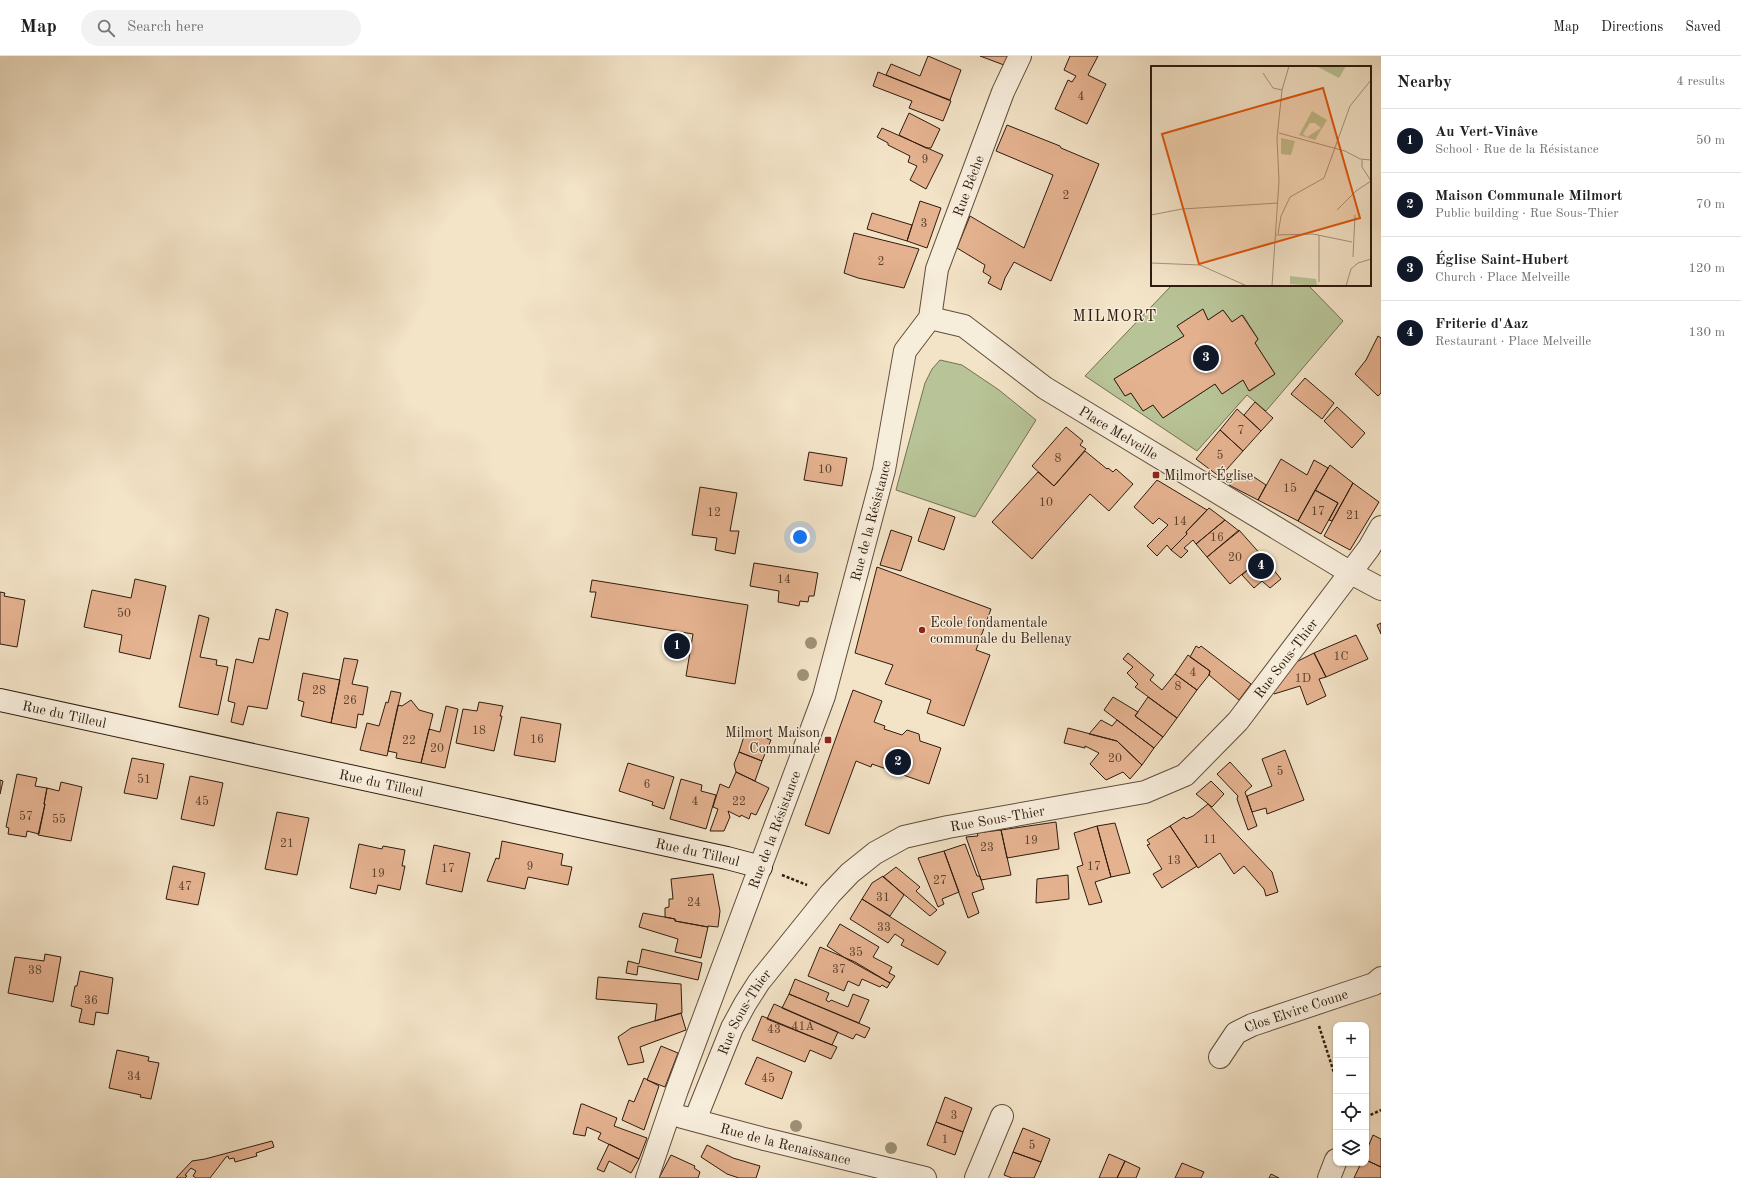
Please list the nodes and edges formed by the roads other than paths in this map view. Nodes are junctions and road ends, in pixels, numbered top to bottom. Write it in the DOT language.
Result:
graph roads {
  1 [pos="1020,56"];
  2 [pos="930,318"];
  3 [pos="1381,527"];
  4 [pos="1351,573"];
  5 [pos="1381,589"];
  6 [pos="0,700"];
  7 [pos="761,867"];
  8 [pos="1381,978"];
  9 [pos="1220,1057"];
  10 [pos="669,1114"];
  11 [pos="1002,1116"];
  12 [pos="695,1120"];
  13 [pos="1334,1166"];
  14 [pos="647,1178"];
  15 [pos="925,1178"];
  16 [pos="976,1178"];
  17 [pos="1329,1178"];
  1 -- 2 [label="street, Rue Bêche"];
  2 -- 4 [label="street, Place Melveille"];
  2 -- 7 [label="street, Rue de la Résistance"];
  3 -- 4 [label="street, Rue Sous-Thier"];
  4 -- 5 [label="street, Place Melveille"];
  4 -- 12 [label="street, Rue Sous-Thier"];
  6 -- 7 [label="street, Rue du Tilleul"];
  7 -- 10 [label="street, Rue de la Résistance"];
  8 -- 9 [label="street, Clos Elvire Coune"];
  10 -- 12 [label="street, Rue de la Renaissance"];
  10 -- 14 [label="street, Rue de la Résistance"];
  11 -- 16 [label="street"];
  12 -- 15 [label="street, Rue de la Renaissance"];
  13 -- 17 [label="street"];
}
